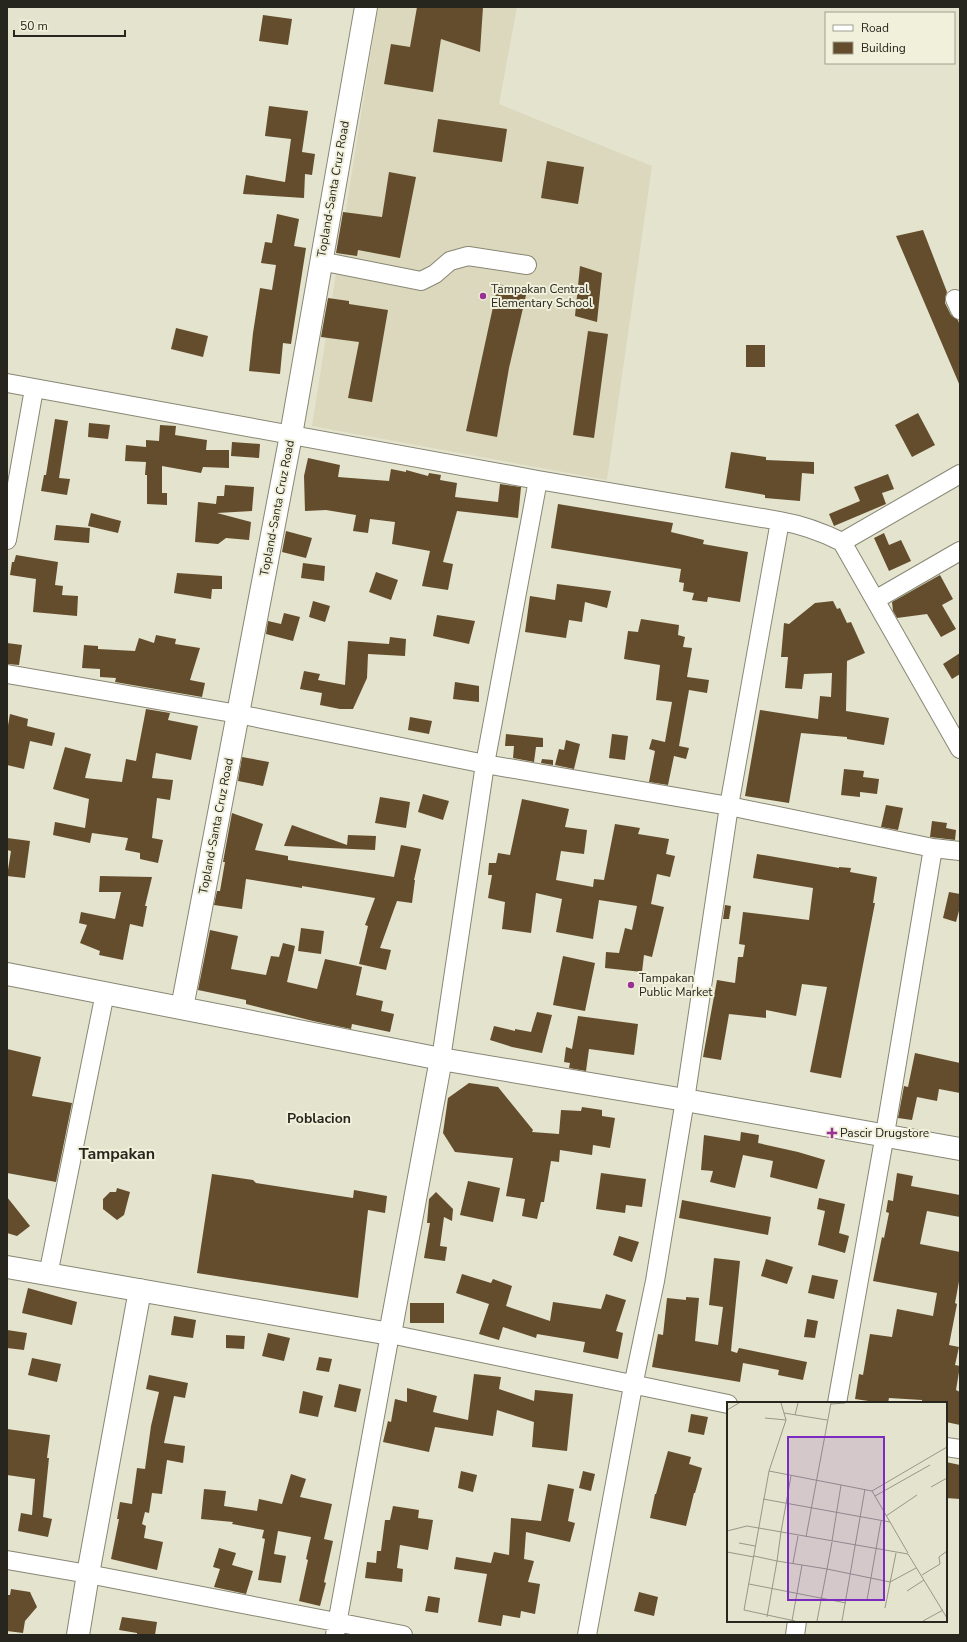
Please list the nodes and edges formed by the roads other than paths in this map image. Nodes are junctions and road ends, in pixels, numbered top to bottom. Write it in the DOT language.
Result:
graph roads {
  1 [pos="366,7"];
  2 [pos="320,261"];
  3 [pos="527,265"];
  4 [pos="7,383"];
  5 [pos="34,389"];
  6 [pos="291,435"];
  7 [pos="960,474"];
  8 [pos="538,480"];
  9 [pos="780,521"];
  10 [pos="7,540"];
  11 [pos="842,542"];
  12 [pos="960,551"];
  13 [pos="875,600"];
  14 [pos="7,674"];
  15 [pos="238,714"];
  16 [pos="960,749"];
  17 [pos="485,764"];
  18 [pos="728,806"];
  19 [pos="933,848"];
  20 [pos="960,851"];
  21 [pos="7,974"];
  22 [pos="105,993"];
  23 [pos="182,1008"];
  24 [pos="441,1059"];
  25 [pos="685,1100"];
  26 [pos="885,1134"];
  27 [pos="960,1149"];
  28 [pos="7,1267"];
  29 [pos="48,1275"];
  30 [pos="140,1290"];
  31 [pos="390,1334"];
  32 [pos="633,1386"];
  33 [pos="837,1402"];
  34 [pos="727,1404"];
  35 [pos="947,1447"];
  36 [pos="960,1449"];
  37 [pos="7,1560"];
  38 [pos="88,1574"];
  39 [pos="798,1622"];
  40 [pos="336,1629"];
  41 [pos="78,1635"];
  42 [pos="403,1635"];
  43 [pos="587,1635"];
  44 [pos="795,1635"];
  1 -- 2 [label="main road, Topland-Santa Cruz Road"];
  2 -- 3 [label="street"];
  2 -- 6 [label="main road, Topland-Santa Cruz Road"];
  4 -- 5 [label="street"];
  5 -- 6 [label="street"];
  5 -- 10 [label="street"];
  6 -- 8 [label="street"];
  6 -- 15 [label="main road, Topland-Santa Cruz Road"];
  7 -- 11 [label="street"];
  8 -- 9 [label="street"];
  8 -- 17 [label="street"];
  9 -- 11 [label="street"];
  9 -- 18 [label="street"];
  11 -- 13 [label="street"];
  12 -- 13 [label="street"];
  13 -- 16 [label="street"];
  14 -- 15 [label="street"];
  15 -- 17 [label="street"];
  15 -- 23 [label="main road, Topland-Santa Cruz Road"];
  17 -- 18 [label="street"];
  17 -- 24 [label="street"];
  18 -- 19 [label="street"];
  18 -- 25 [label="street"];
  19 -- 20 [label="street"];
  19 -- 26 [label="street"];
  21 -- 22 [label="main road"];
  22 -- 23 [label="main road"];
  22 -- 29 [label="street"];
  23 -- 24 [label="main road"];
  24 -- 25 [label="main road"];
  24 -- 31 [label="main road"];
  25 -- 26 [label="main road"];
  25 -- 32 [label="street"];
  26 -- 27 [label="main road"];
  26 -- 33 [label="street"];
  28 -- 29 [label="main road"];
  29 -- 30 [label="main road"];
  30 -- 31 [label="main road"];
  30 -- 38 [label="main road"];
  31 -- 32 [label="street"];
  31 -- 40 [label="street"];
  32 -- 34 [label="street"];
  32 -- 43 [label="street"];
  35 -- 36 [label="street"];
  37 -- 38 [label="street"];
  38 -- 40 [label="street"];
  38 -- 41 [label="main road"];
  39 -- 44 [label="street"];
  40 -- 42 [label="street"];
}
